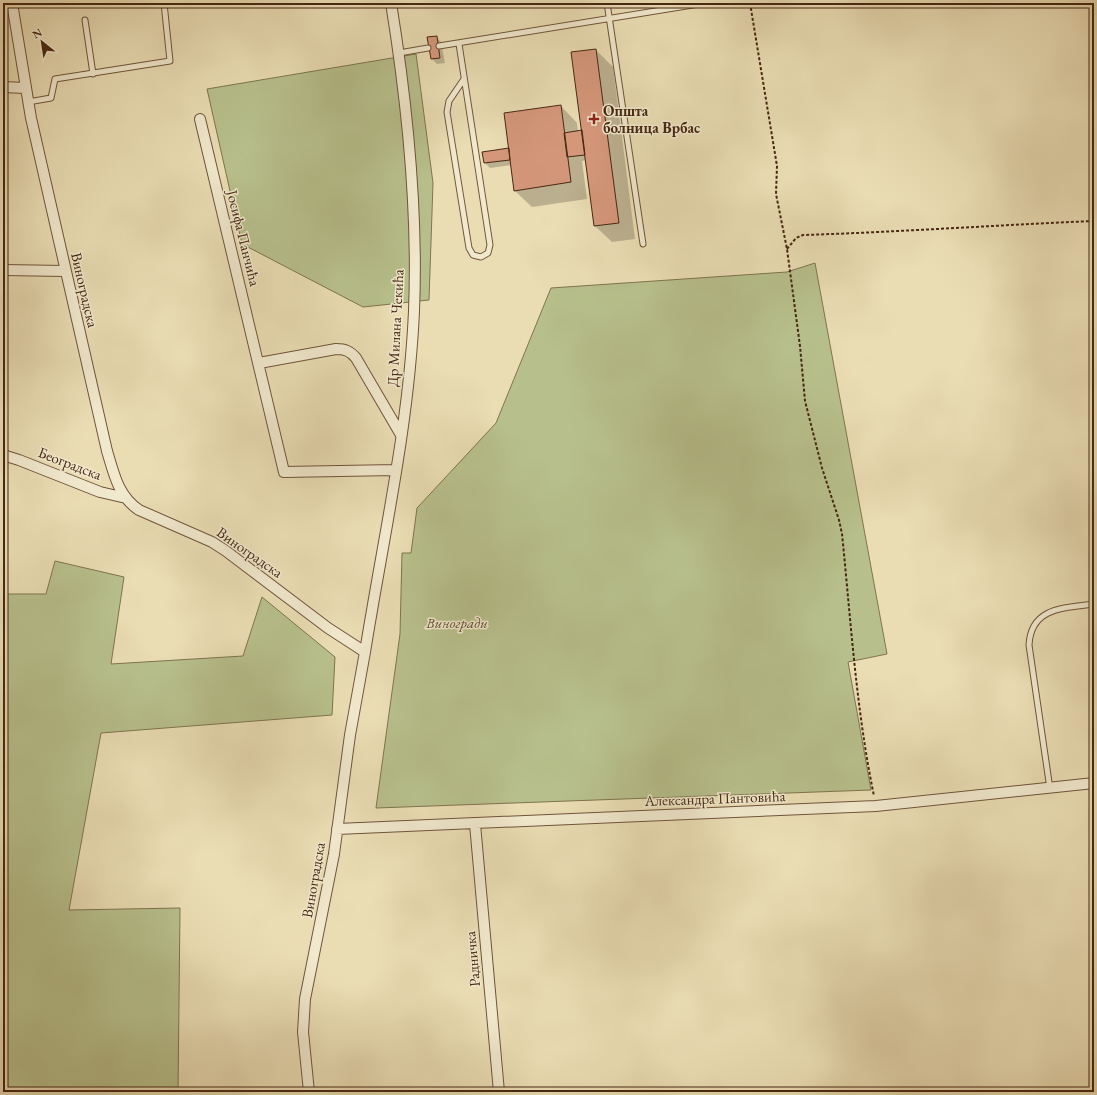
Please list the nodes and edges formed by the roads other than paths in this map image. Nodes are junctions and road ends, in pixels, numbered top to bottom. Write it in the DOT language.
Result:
graph roads {
  1 [pos="12,3"];
  2 [pos="164,3"];
  3 [pos="391,3"];
  4 [pos="607,3"];
  5 [pos="705,3"];
  6 [pos="610,18"];
  7 [pos="85,20"];
  8 [pos="459,44"];
  9 [pos="439,46"];
  10 [pos="428,48"];
  11 [pos="399,53"];
  12 [pos="93,74"];
  13 [pos="464,79"];
  14 [pos="3,87"];
  15 [pos="25,88"];
  16 [pos="28,102"];
  17 [pos="200,119"];
  18 [pos="643,244"];
  19 [pos="3,270"];
  20 [pos="65,271"];
  21 [pos="259,363"];
  22 [pos="401,435"];
  23 [pos="3,455"];
  24 [pos="395,470"];
  25 [pos="126,498"];
  26 [pos="1094,604"];
  27 [pos="365,652"];
  28 [pos="1094,783"];
  29 [pos="1050,789"];
  30 [pos="475,824"];
  31 [pos="336,829"];
  32 [pos="308,1092"];
  33 [pos="499,1092"];
  1 -- 15 [label="street, Виноградска"];
  2 -- 12 [label="lane"];
  3 -- 11 [label="street, Др Милана Чекића"];
  4 -- 6 [label="lane"];
  5 -- 6 [label="lane"];
  6 -- 8 [label="lane"];
  6 -- 18 [label="lane"];
  7 -- 12 [label="lane"];
  8 -- 9 [label="lane"];
  8 -- 13 [label="lane"];
  10 -- 11 [label="lane"];
  11 -- 22 [label="street, Др Милана Чекића"];
  12 -- 16 [label="lane"];
  13 -- 13 [label="lane"];
  14 -- 15 [label="street"];
  15 -- 16 [label="street, Виноградска"];
  16 -- 20 [label="street, Виноградска"];
  17 -- 21 [label="street, Јосифа Панчића"];
  19 -- 20 [label="street"];
  20 -- 25 [label="street, Виноградска"];
  21 -- 22 [label="street"];
  21 -- 24 [label="street, Јосифа Панчића"];
  22 -- 24 [label="street, Др Милана Чекића"];
  23 -- 25 [label="street, Београдска"];
  24 -- 27 [label="street, Др Милана Чекића"];
  25 -- 27 [label="street, Виноградска"];
  26 -- 29 [label="lane"];
  27 -- 31 [label="street, Виноградска"];
  28 -- 29 [label="street, Александра Пантовића"];
  29 -- 30 [label="street, Александра Пантовића"];
  30 -- 31 [label="street, Александра Пантовића"];
  30 -- 33 [label="street, Радничка"];
  31 -- 32 [label="street, Виноградска"];
}
